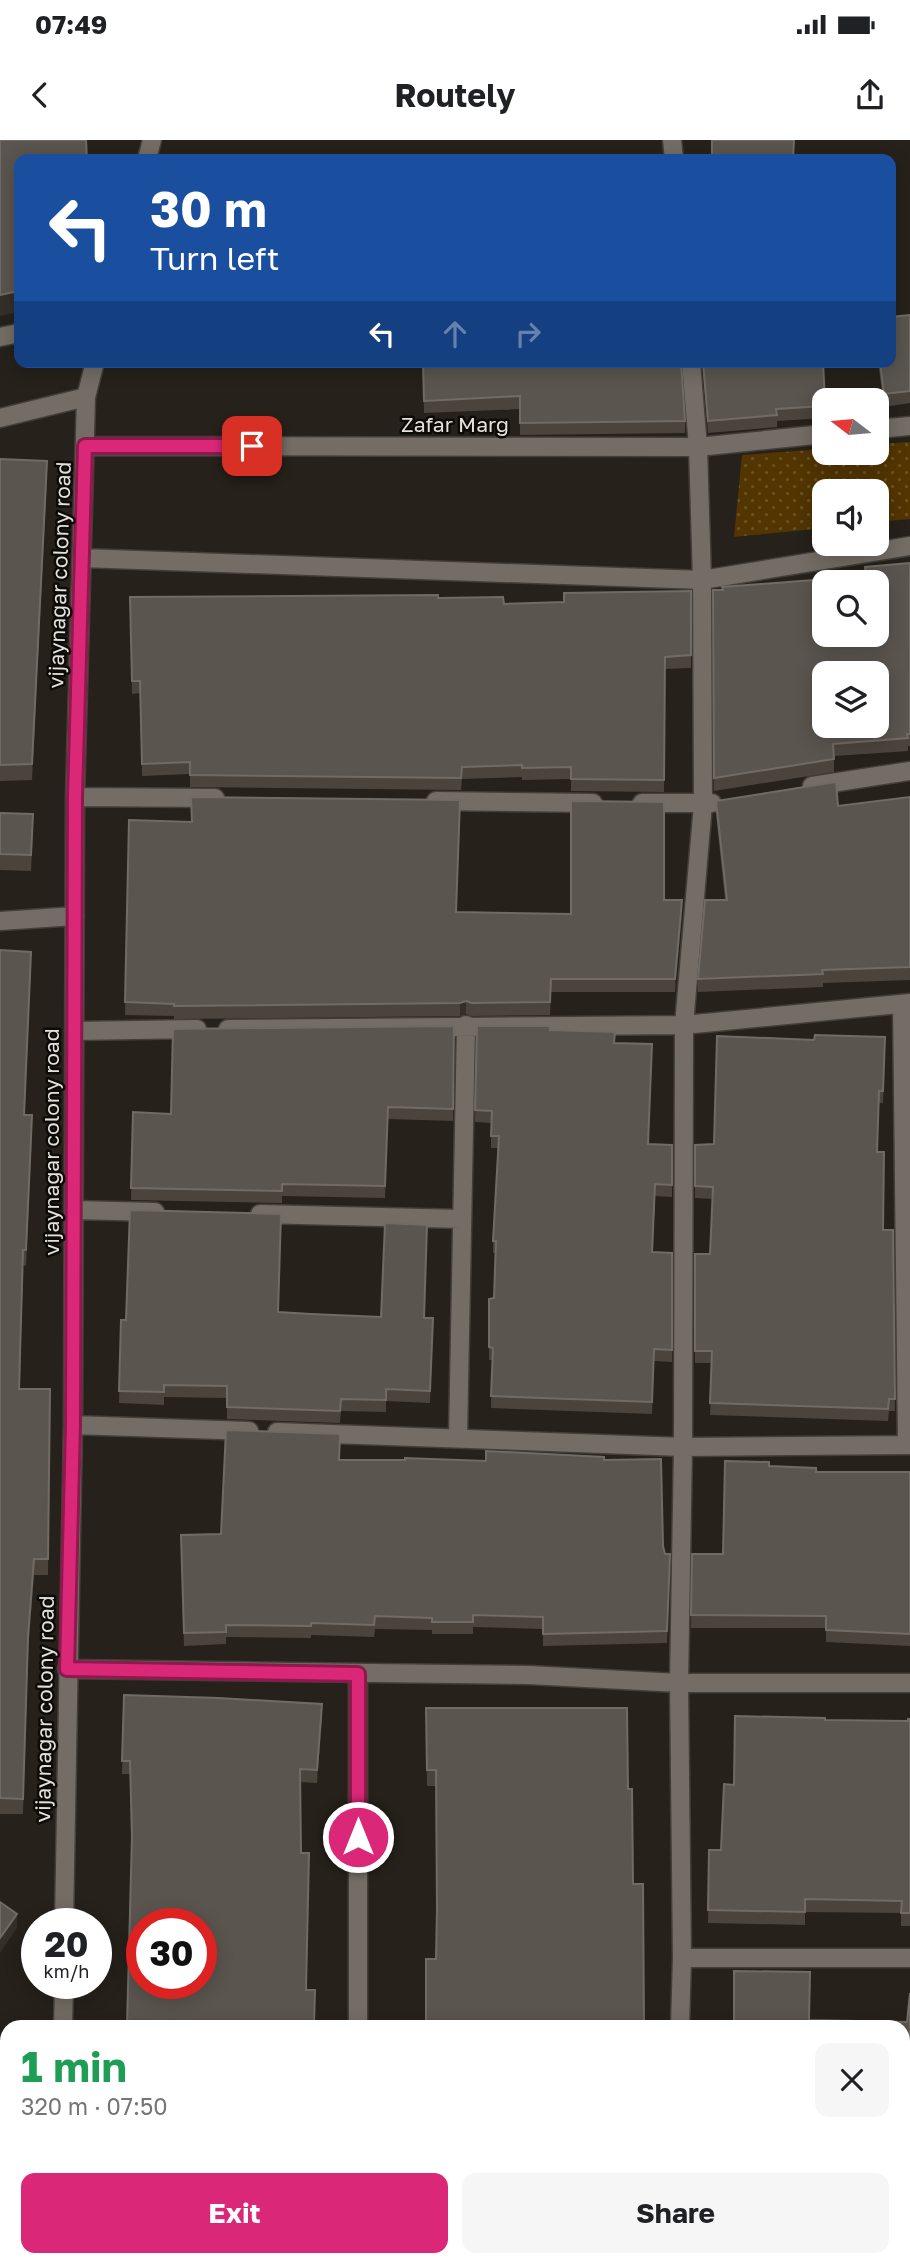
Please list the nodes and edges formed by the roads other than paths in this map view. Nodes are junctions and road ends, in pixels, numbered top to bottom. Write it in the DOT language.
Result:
graph roads {
  1 [pos="93,368"];
  2 [pos="691,368"];
  3 [pos="86,397"];
  4 [pos="0,418"];
  5 [pos="910,426"];
  6 [pos="889,428"];
  7 [pos="812,435"];
  8 [pos="85,446"];
  9 [pos="698,447"];
  10 [pos="910,546"];
  11 [pos="82,558"];
  12 [pos="702,580"];
  13 [pos="910,771"];
  14 [pos="800,789"];
  15 [pos="75,797"];
  16 [pos="229,799"];
  17 [pos="731,800"];
  18 [pos="425,801"];
  19 [pos="703,804"];
  20 [pos="75,916"];
  21 [pos="0,921"];
  22 [pos="906,1004"];
  23 [pos="684,1025"];
  24 [pos="466,1026"];
  25 [pos="74,1031"];
  26 [pos="74,1210"];
  27 [pos="171,1212"];
  28 [pos="908,1213"];
  29 [pos="240,1214"];
  30 [pos="462,1219"];
  31 [pos="73,1425"];
  32 [pos="458,1437"];
  33 [pos="908,1445"];
  34 [pos="684,1447"];
  35 [pos="67,1669"];
  36 [pos="358,1674"];
  37 [pos="679,1683"];
  38 [pos="910,1683"];
  39 [pos="64,1908"];
  40 [pos="682,1958"];
  41 [pos="910,1958"];
  42 [pos="64,1999"];
  43 [pos="63,2020"];
  44 [pos="358,2020"];
  45 [pos="680,2020"];
  1 -- 3 [label="street, vijaynagar colony road"];
  2 -- 9 [label="street"];
  3 -- 4 [label="street"];
  3 -- 8 [label="street, vijaynagar colony road"];
  5 -- 6 [label="street"];
  7 -- 9 [label="street, Zafar Marg"];
  8 -- 9 [label="street, Zafar Marg"];
  8 -- 11 [label="street, vijaynagar colony road"];
  9 -- 12 [label="street"];
  10 -- 12 [label="street"];
  11 -- 12 [label="street"];
  11 -- 15 [label="street, vijaynagar colony road"];
  12 -- 19 [label="street"];
  13 -- 14 [label="street"];
  15 -- 16 [label="street"];
  15 -- 20 [label="street, vijaynagar colony road"];
  17 -- 19 [label="street"];
  18 -- 19 [label="street"];
  19 -- 23 [label="street"];
  20 -- 21 [label="street"];
  20 -- 25 [label="street, vijaynagar colony road"];
  22 -- 23 [label="street"];
  22 -- 28 [label="street"];
  23 -- 24 [label="street"];
  23 -- 34 [label="street"];
  24 -- 25 [label="street"];
  24 -- 30 [label="street"];
  25 -- 26 [label="street, vijaynagar colony road"];
  26 -- 27 [label="street"];
  26 -- 31 [label="street, vijaynagar colony road"];
  28 -- 33 [label="street"];
  29 -- 30 [label="street"];
  30 -- 32 [label="street"];
  31 -- 32 [label="street"];
  31 -- 35 [label="street, vijaynagar colony road"];
  32 -- 34 [label="street"];
  33 -- 34 [label="street"];
  34 -- 37 [label="street"];
  35 -- 36 [label="street"];
  35 -- 39 [label="street, vijaynagar colony road"];
  36 -- 37 [label="street"];
  36 -- 44 [label="street"];
  37 -- 38 [label="street"];
  37 -- 40 [label="street"];
  40 -- 41 [label="street"];
  40 -- 45 [label="street"];
  42 -- 43 [label="street"];
}
